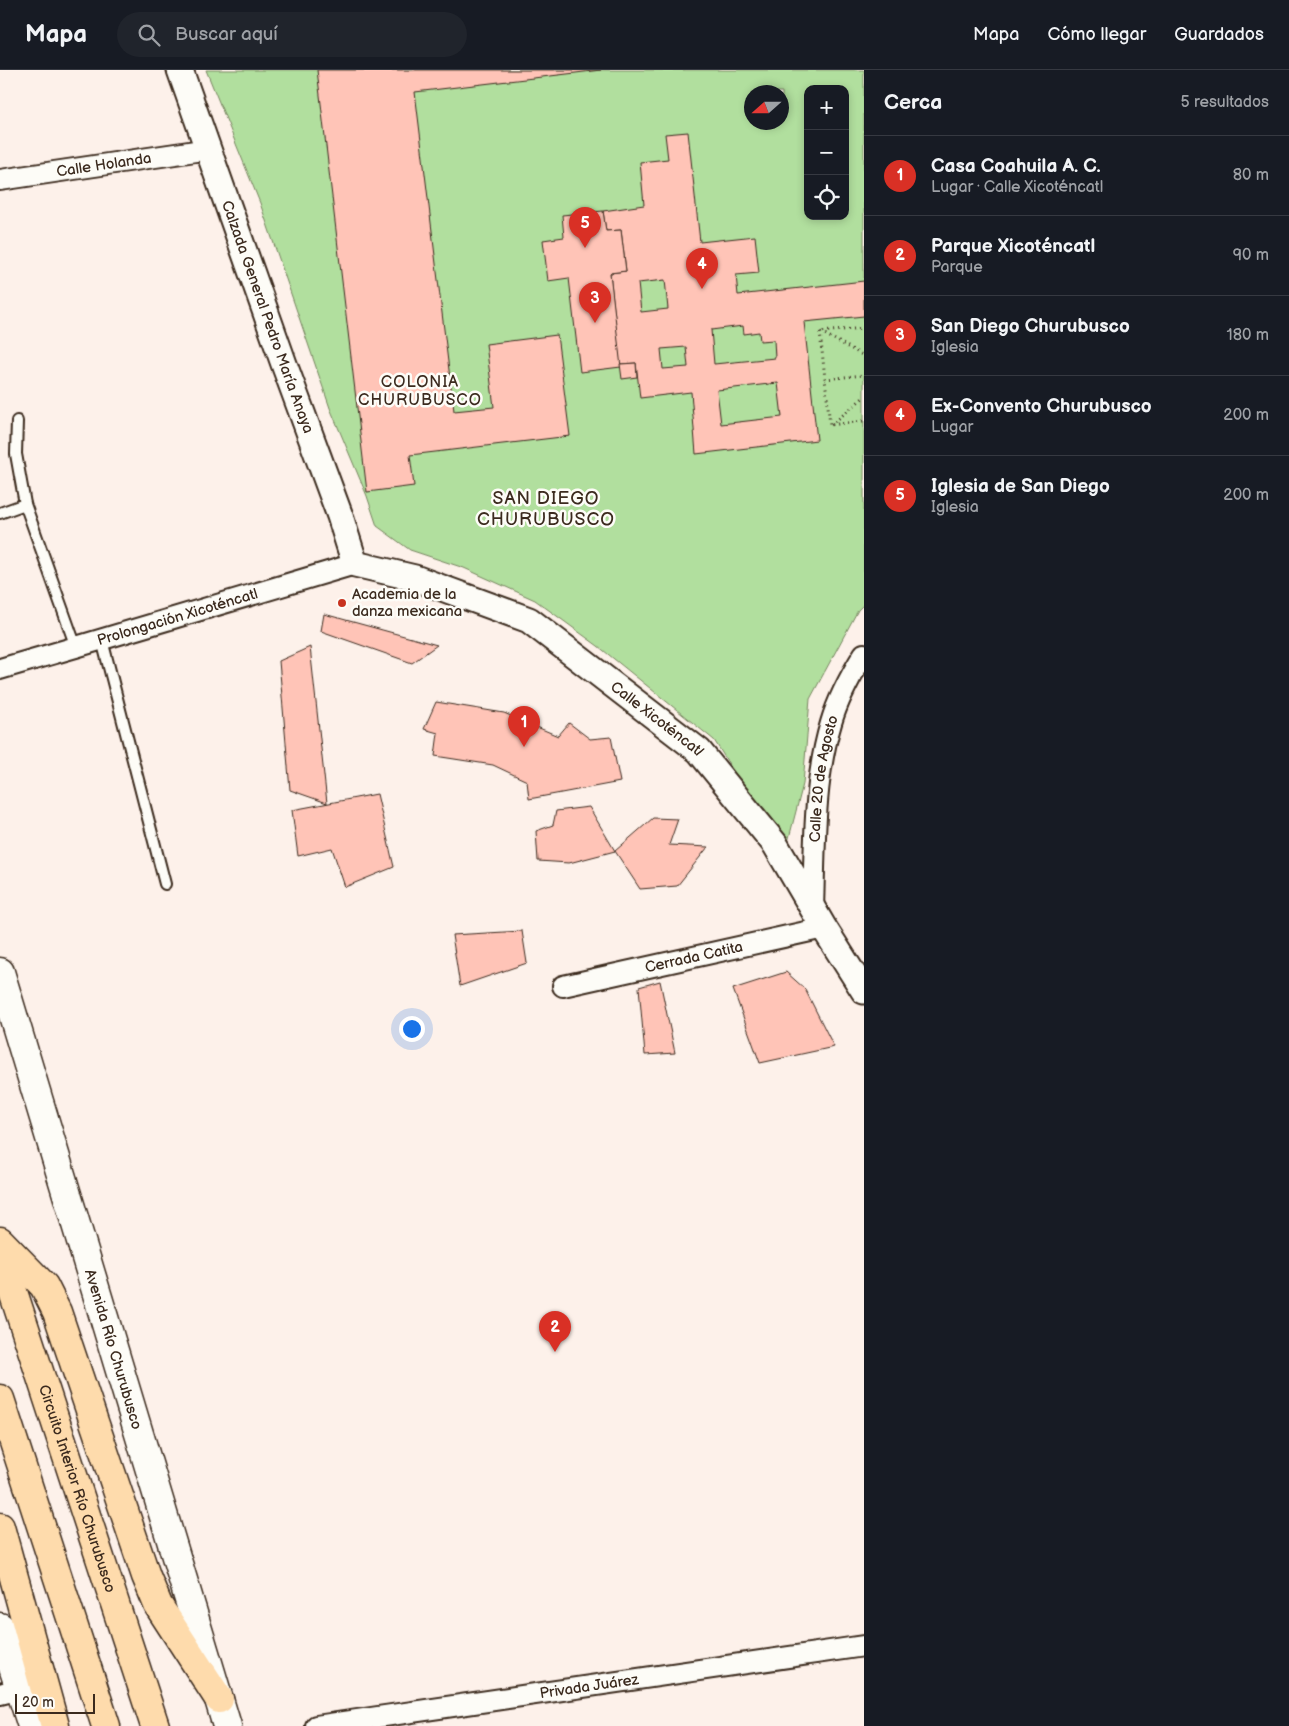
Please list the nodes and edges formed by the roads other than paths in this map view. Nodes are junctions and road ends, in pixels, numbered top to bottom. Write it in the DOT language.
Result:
graph roads {
  1 [pos="180,70"];
  2 [pos="209,149"];
  3 [pos="0,180"];
  4 [pos="17,421"];
  5 [pos="25,504"];
  6 [pos="0,513"];
  7 [pos="355,564"];
  8 [pos="102,640"];
  9 [pos="76,648"];
  10 [pos="864,654"];
  11 [pos="0,669"];
  12 [pos="165,884"];
  13 [pos="819,919"];
  14 [pos="0,972"];
  15 [pos="563,986"];
  16 [pos="864,991"];
  17 [pos="0,1241"];
  18 [pos="0,1252"];
  19 [pos="0,1399"];
  20 [pos="0,1527"];
  21 [pos="0,1627"];
  22 [pos="864,1646"];
  23 [pos="10,1692"];
  24 [pos="219,1699"];
  25 [pos="32,1726"];
  26 [pos="55,1726"];
  27 [pos="106,1726"];
  28 [pos="155,1726"];
  29 [pos="228,1726"];
  30 [pos="316,1726"];
  1 -- 2 [label="street, Calzada General Pedro María Anaya"];
  2 -- 3 [label="street, Calle Holanda"];
  2 -- 7 [label="street, Calzada General Pedro María Anaya"];
  4 -- 5 [label="lane"];
  5 -- 6 [label="lane"];
  5 -- 9 [label="lane"];
  7 -- 8 [label="street, Prolongación Xicoténcatl"];
  7 -- 13 [label="street, Calle Xicoténcatl"];
  8 -- 9 [label="street, Prolongación Xicoténcatl"];
  8 -- 12 [label="lane"];
  9 -- 11 [label="street, Prolongación Xicoténcatl"];
  10 -- 13 [label="street, Calle 20 de Agosto"];
  13 -- 15 [label="street, Cerrada Catita"];
  13 -- 16 [label="street, Calle Xicoténcatl"];
  14 -- 24 [label="main road, Avenida Río Churubusco"];
  17 -- 24 [label="highway"];
  18 -- 28 [label="highway, Circuito Interior Río Churubusco"];
  19 -- 27 [label="highway"];
  20 -- 26 [label="highway"];
  21 -- 23 [label="main road"];
  22 -- 30 [label="street, Privada Juárez"];
  23 -- 25 [label="main road"];
  24 -- 29 [label="main road, Avenida Río Churubusco"];
}
